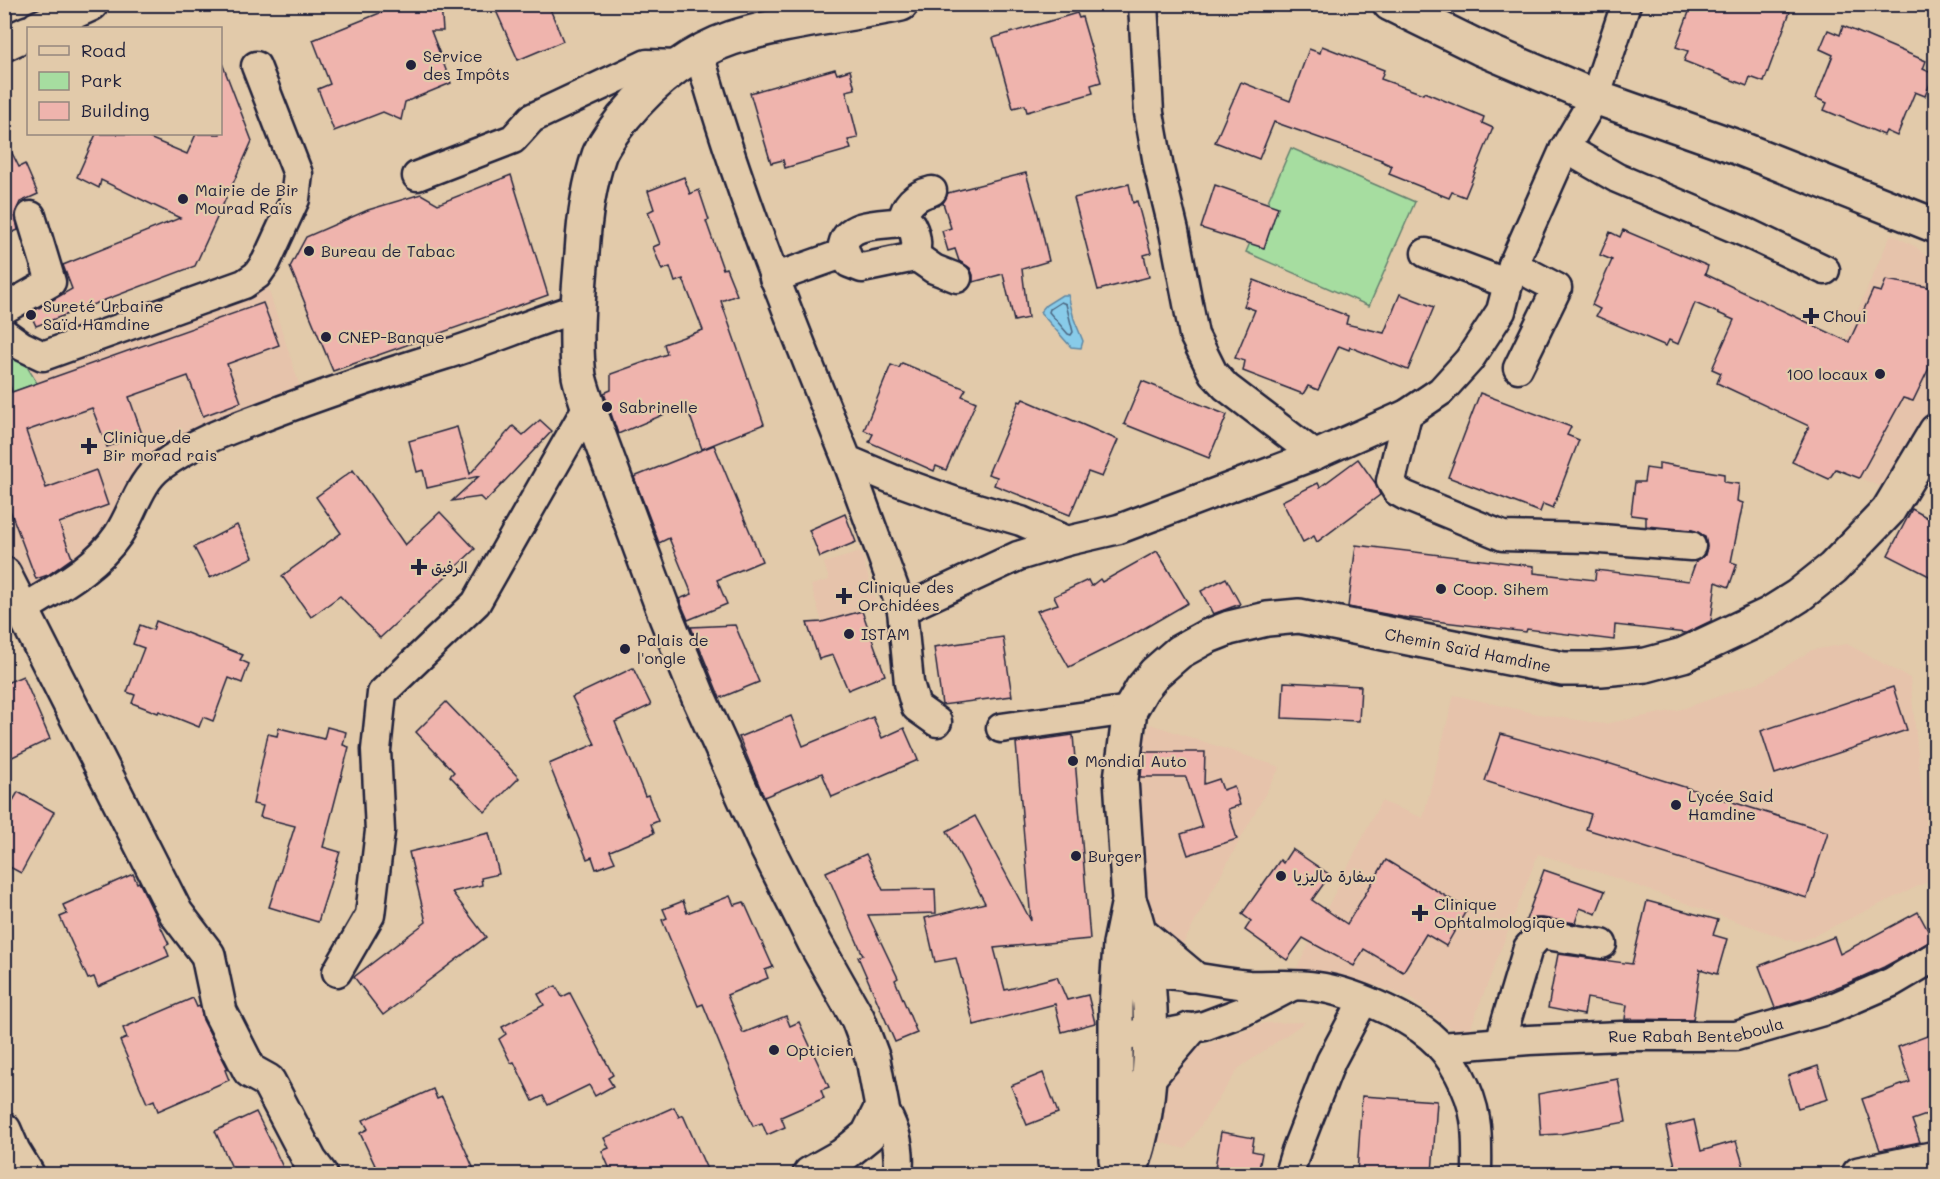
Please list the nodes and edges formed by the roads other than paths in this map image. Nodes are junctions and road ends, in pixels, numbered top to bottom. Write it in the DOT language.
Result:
graph roads {
  1 [pos="91,4"];
  2 [pos="901,4"];
  3 [pos="1143,4"];
  4 [pos="1390,4"];
  5 [pos="1626,4"];
  6 [pos="40,27"];
  7 [pos="27,33"];
  8 [pos="4,44"];
  9 [pos="688,59"];
  10 [pos="256,66"];
  11 [pos="1595,97"];
  12 [pos="1565,148"];
  13 [pos="417,176"];
  14 [pos="932,191"];
  15 [pos="31,216"];
  16 [pos="902,222"];
  17 [pos="1935,226"];
  18 [pos="844,253"];
  19 [pos="1426,253"];
  20 [pos="914,255"];
  21 [pos="1825,270"];
  22 [pos="1511,275"];
  23 [pos="774,278"];
  24 [pos="957,278"];
  25 [pos="578,308"];
  26 [pos="4,309"];
  27 [pos="4,333"];
  28 [pos="1518,368"];
  29 [pos="588,406"];
  30 [pos="1407,414"];
  31 [pos="1935,431"];
  32 [pos="1315,455"];
  33 [pos="848,460"];
  34 [pos="1067,541"];
  35 [pos="1691,546"];
  36 [pos="4,574"];
  37 [pos="22,610"];
  38 [pos="902,610"];
  39 [pos="1130,710"];
  40 [pos="937,722"];
  41 [pos="1001,728"];
  42 [pos="1129,900"];
  43 [pos="1141,934"];
  44 [pos="1602,944"];
  45 [pos="1935,956"];
  46 [pos="337,972"];
  47 [pos="1134,973"];
  48 [pos="1190,975"];
  49 [pos="1294,985"];
  50 [pos="1351,996"];
  51 [pos="1189,1030"];
  52 [pos="1150,1032"];
  53 [pos="1116,1038"];
  54 [pos="1500,1042"];
  55 [pos="1441,1047"];
  56 [pos="1148,1078"];
  57 [pos="882,1107"];
  58 [pos="4,1130"];
  59 [pos="1935,1158"];
  60 [pos="27,1174"];
  61 [pos="320,1174"];
  62 [pos="810,1174"];
  63 [pos="898,1174"];
  64 [pos="1119,1174"];
  65 [pos="1129,1174"];
  66 [pos="1289,1174"];
  67 [pos="1477,1174"];
  68 [pos="1859,1174"];
  1 -- 6 [label="main road"];
  2 -- 9 [label="main road"];
  3 -- 32 [label="street"];
  4 -- 11 [label="main road"];
  5 -- 11 [label="street"];
  7 -- 8 [label="main road"];
  9 -- 13 [label="street"];
  9 -- 23 [label="street"];
  9 -- 25 [label="main road"];
  10 -- 27 [label="street"];
  11 -- 12 [label="street"];
  11 -- 17 [label="main road"];
  12 -- 21 [label="street"];
  12 -- 22 [label="street"];
  14 -- 16 [label="street"];
  15 -- 26 [label="street"];
  16 -- 18 [label="street"];
  16 -- 20 [label="street"];
  18 -- 20 [label="street"];
  18 -- 23 [label="street"];
  19 -- 22 [label="street"];
  20 -- 24 [label="street"];
  22 -- 28 [label="street"];
  22 -- 30 [label="street"];
  23 -- 33 [label="street"];
  25 -- 29 [label="main road"];
  25 -- 37 [label="street"];
  29 -- 46 [label="street"];
  29 -- 57 [label="main road"];
  30 -- 32 [label="street"];
  30 -- 35 [label="street"];
  31 -- 39 [label="main road, Chemin Saïd Hamdine"];
  32 -- 34 [label="street"];
  33 -- 34 [label="street"];
  33 -- 38 [label="street"];
  34 -- 38 [label="street"];
  36 -- 37 [label="main road"];
  37 -- 61 [label="main road"];
  38 -- 40 [label="street"];
  39 -- 41 [label="street"];
  39 -- 42 [label="main road, Chemin Saïd Hamdine"];
  42 -- 43 [label="main road"];
  42 -- 47 [label="main road"];
  43 -- 47 [label="main road"];
  43 -- 48 [label="main road"];
  44 -- 54 [label="street"];
  45 -- 54 [label="street, Rue Rabah Benteboula"];
  47 -- 48 [label="street"];
  47 -- 52 [label="main road"];
  47 -- 53 [label="main road"];
  48 -- 49 [label="street"];
  49 -- 50 [label="street"];
  49 -- 51 [label="street"];
  50 -- 55 [label="street"];
  50 -- 66 [label="street"];
  51 -- 52 [label="street"];
  51 -- 56 [label="main road"];
  52 -- 53 [label="street"];
  52 -- 56 [label="main road"];
  53 -- 64 [label="main road"];
  54 -- 55 [label="street, Rue Rabah Benteboula"];
  55 -- 67 [label="street"];
  56 -- 65 [label="main road"];
  57 -- 62 [label="main road"];
  57 -- 63 [label="street"];
  58 -- 60 [label="main road"];
  59 -- 68 [label="main road"];
}
